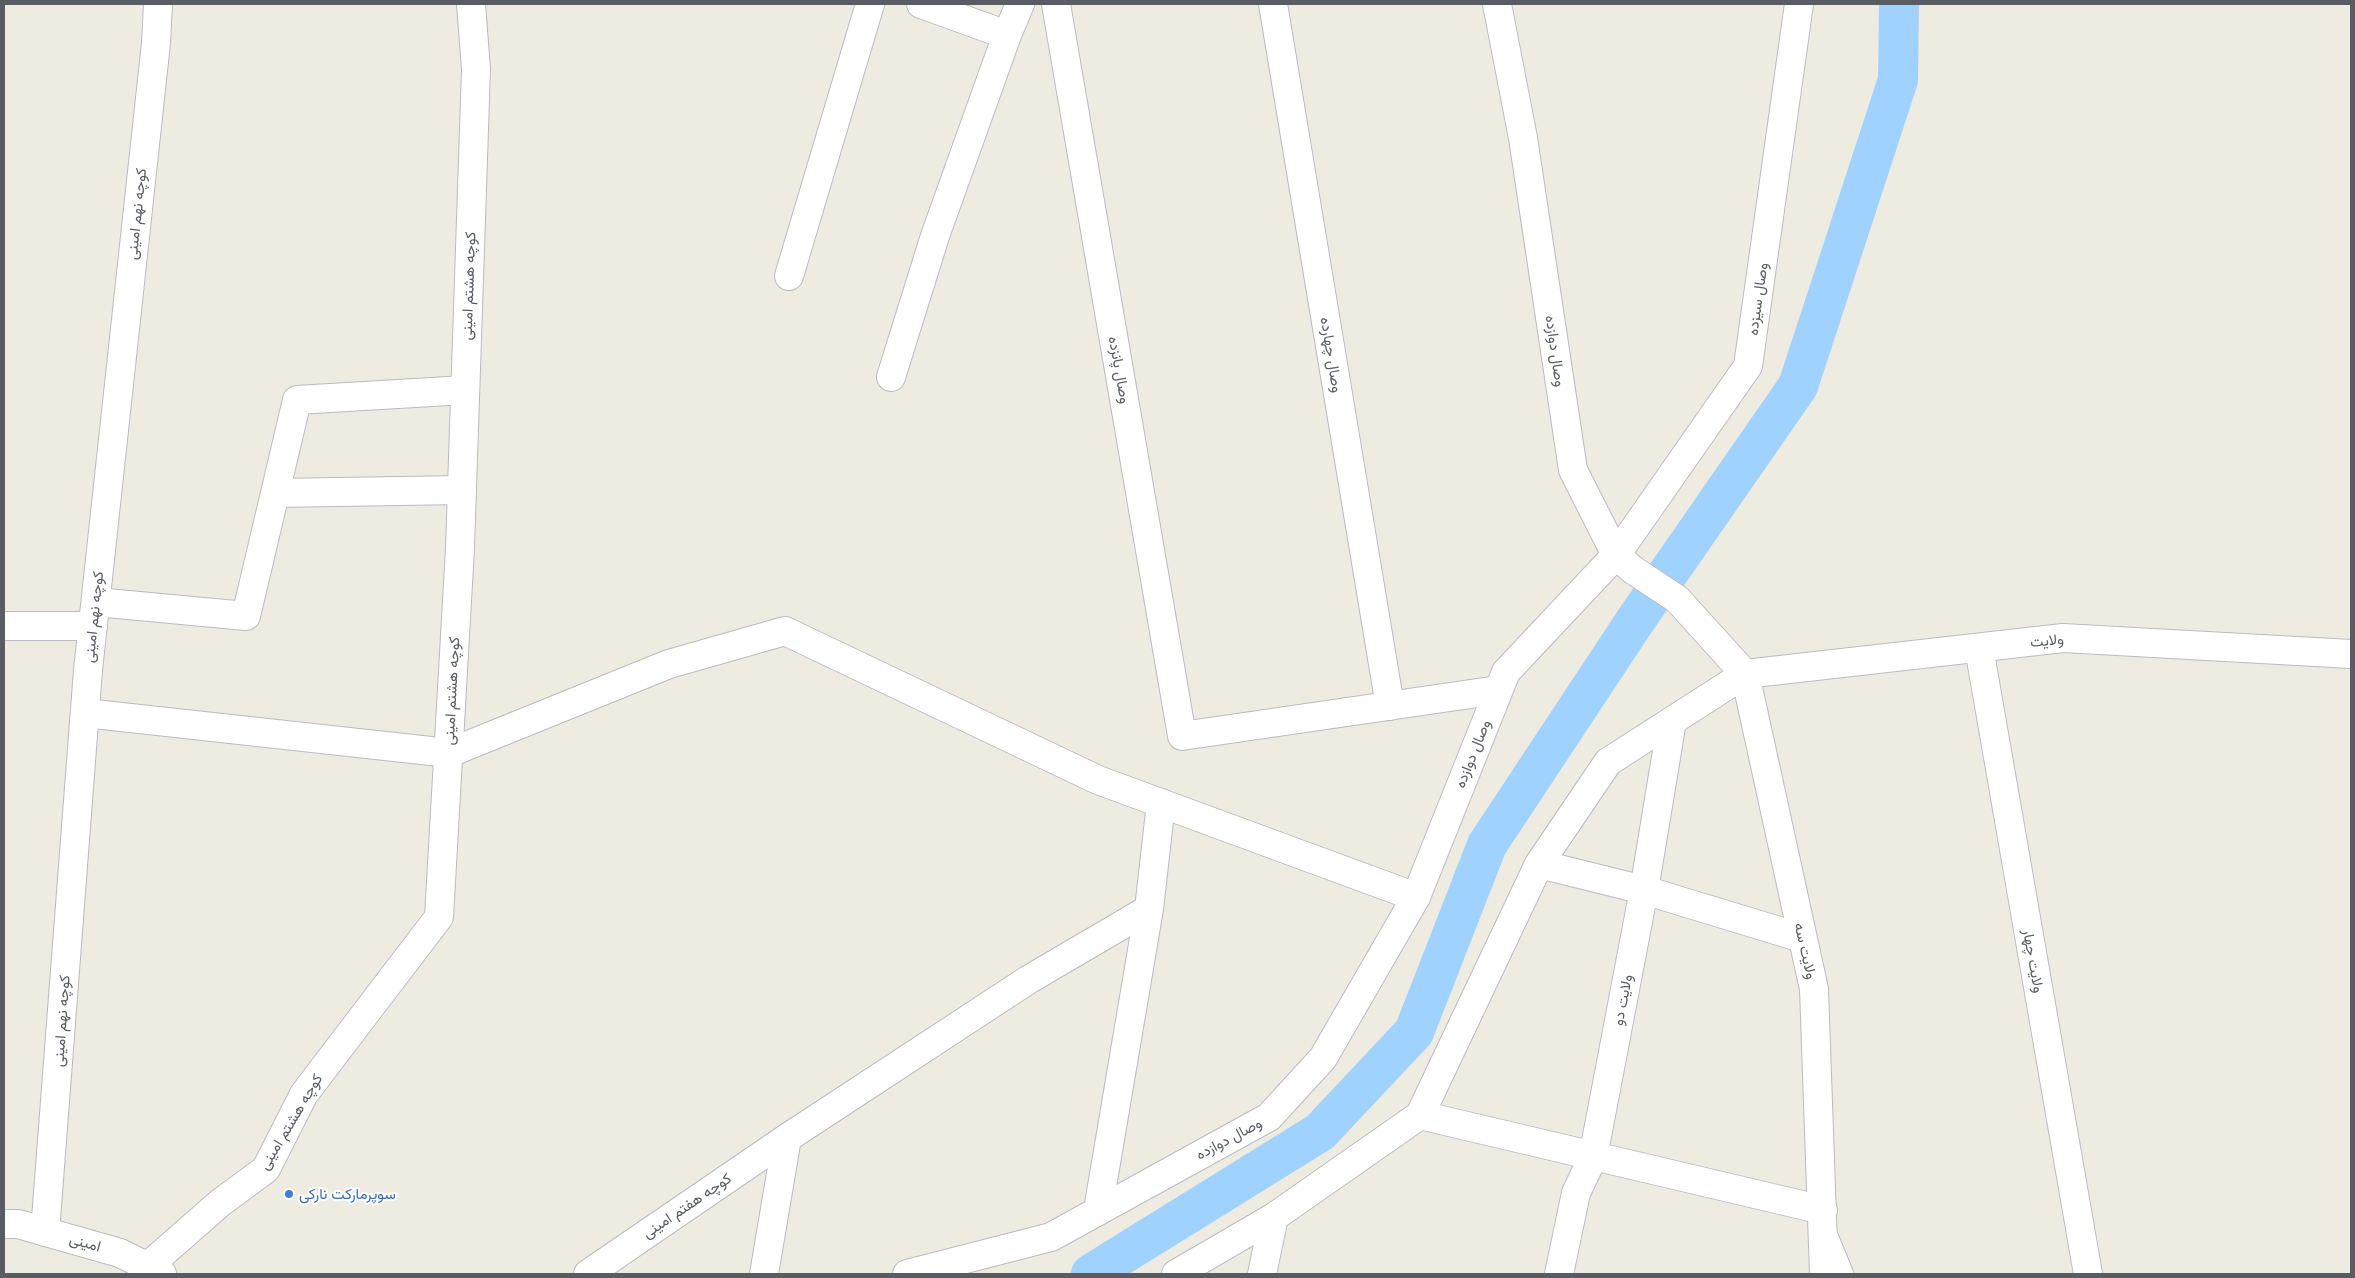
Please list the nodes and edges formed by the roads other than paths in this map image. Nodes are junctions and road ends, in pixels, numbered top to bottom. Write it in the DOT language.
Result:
graph roads {
  1 [pos="158,4"];
  2 [pos="471,4"];
  3 [pos="870,4"];
  4 [pos="921,4"];
  5 [pos="1020,4"];
  6 [pos="1056,4"];
  7 [pos="1273,4"];
  8 [pos="1497,4"];
  9 [pos="1799,4"];
  10 [pos="1006,35"];
  11 [pos="789,276"];
  12 [pos="891,377"];
  13 [pos="465,390"];
  14 [pos="462,490"];
  15 [pos="275,493"];
  16 [pos="1624,563"];
  17 [pos="94,614"];
  18 [pos="4,626"];
  19 [pos="1979,648"];
  20 [pos="2351,654"];
  21 [pos="1745,674"];
  22 [pos="1498,690"];
  23 [pos="1390,706"];
  24 [pos="85,713"];
  25 [pos="1672,721"];
  26 [pos="449,753"];
  27 [pos="1160,803"];
  28 [pos="1539,864"];
  29 [pos="1644,890"];
  30 [pos="1416,897"];
  31 [pos="1149,909"];
  32 [pos="1802,938"];
  33 [pos="1420,1115"];
  34 [pos="787,1138"];
  35 [pos="1593,1157"];
  36 [pos="1098,1210"];
  37 [pos="1274,1217"];
  38 [pos="1822,1222"];
  39 [pos="4,1224"];
  40 [pos="45,1232"];
  41 [pos="155,1271"];
  42 [pos="588,1274"];
  43 [pos="764,1274"];
  44 [pos="907,1274"];
  45 [pos="1176,1274"];
  46 [pos="1262,1274"];
  47 [pos="1559,1274"];
  48 [pos="1824,1274"];
  49 [pos="1839,1274"];
  50 [pos="2088,1274"];
  1 -- 17 [label="street, کوچه نهم امینی"];
  2 -- 13 [label="street, کوچه هشتم امینی"];
  3 -- 11 [label="street"];
  4 -- 10 [label="street"];
  5 -- 10 [label="street"];
  6 -- 23 [label="street, وصال پانزده"];
  7 -- 23 [label="street, وصال چهارده"];
  8 -- 16 [label="street, وصال دوازده"];
  9 -- 16 [label="street, وصال سیزده"];
  10 -- 12 [label="street"];
  13 -- 14 [label="street, کوچه هشتم امینی"];
  13 -- 15 [label="street"];
  14 -- 15 [label="street"];
  14 -- 26 [label="street, کوچه هشتم امینی"];
  15 -- 17 [label="street"];
  16 -- 21 [label="street"];
  16 -- 22 [label="street, وصال دوازده"];
  17 -- 18 [label="street"];
  17 -- 24 [label="street, کوچه نهم امینی"];
  19 -- 20 [label="street, ولایت"];
  19 -- 21 [label="street, ولایت"];
  19 -- 50 [label="street, ولایت چهار"];
  21 -- 25 [label="street"];
  21 -- 32 [label="street, ولایت سه"];
  22 -- 23 [label="street"];
  22 -- 30 [label="street, وصال دوازده"];
  24 -- 26 [label="street"];
  24 -- 40 [label="street, کوچه نهم امینی"];
  25 -- 28 [label="street"];
  25 -- 29 [label="street, ولایت دو"];
  26 -- 27 [label="street"];
  26 -- 41 [label="street, کوچه هشتم امینی"];
  27 -- 30 [label="street"];
  27 -- 31 [label="street"];
  28 -- 29 [label="street"];
  28 -- 33 [label="street"];
  29 -- 32 [label="street"];
  29 -- 35 [label="street, ولایت دو"];
  30 -- 36 [label="street, وصال دوازده"];
  31 -- 34 [label="street, کوچه هفتم امینی"];
  31 -- 36 [label="street"];
  32 -- 38 [label="street, ولایت سه"];
  33 -- 35 [label="street"];
  33 -- 37 [label="street"];
  34 -- 42 [label="street, کوچه هفتم امینی"];
  34 -- 43 [label="street"];
  35 -- 38 [label="street"];
  35 -- 47 [label="street, ولایت دو"];
  36 -- 44 [label="street, وصال دوازده"];
  37 -- 45 [label="street"];
  37 -- 46 [label="street"];
  38 -- 48 [label="street, ولایت سه"];
  38 -- 49 [label="street"];
  39 -- 40 [label="street, امینی"];
  40 -- 41 [label="street, امینی"];
}
